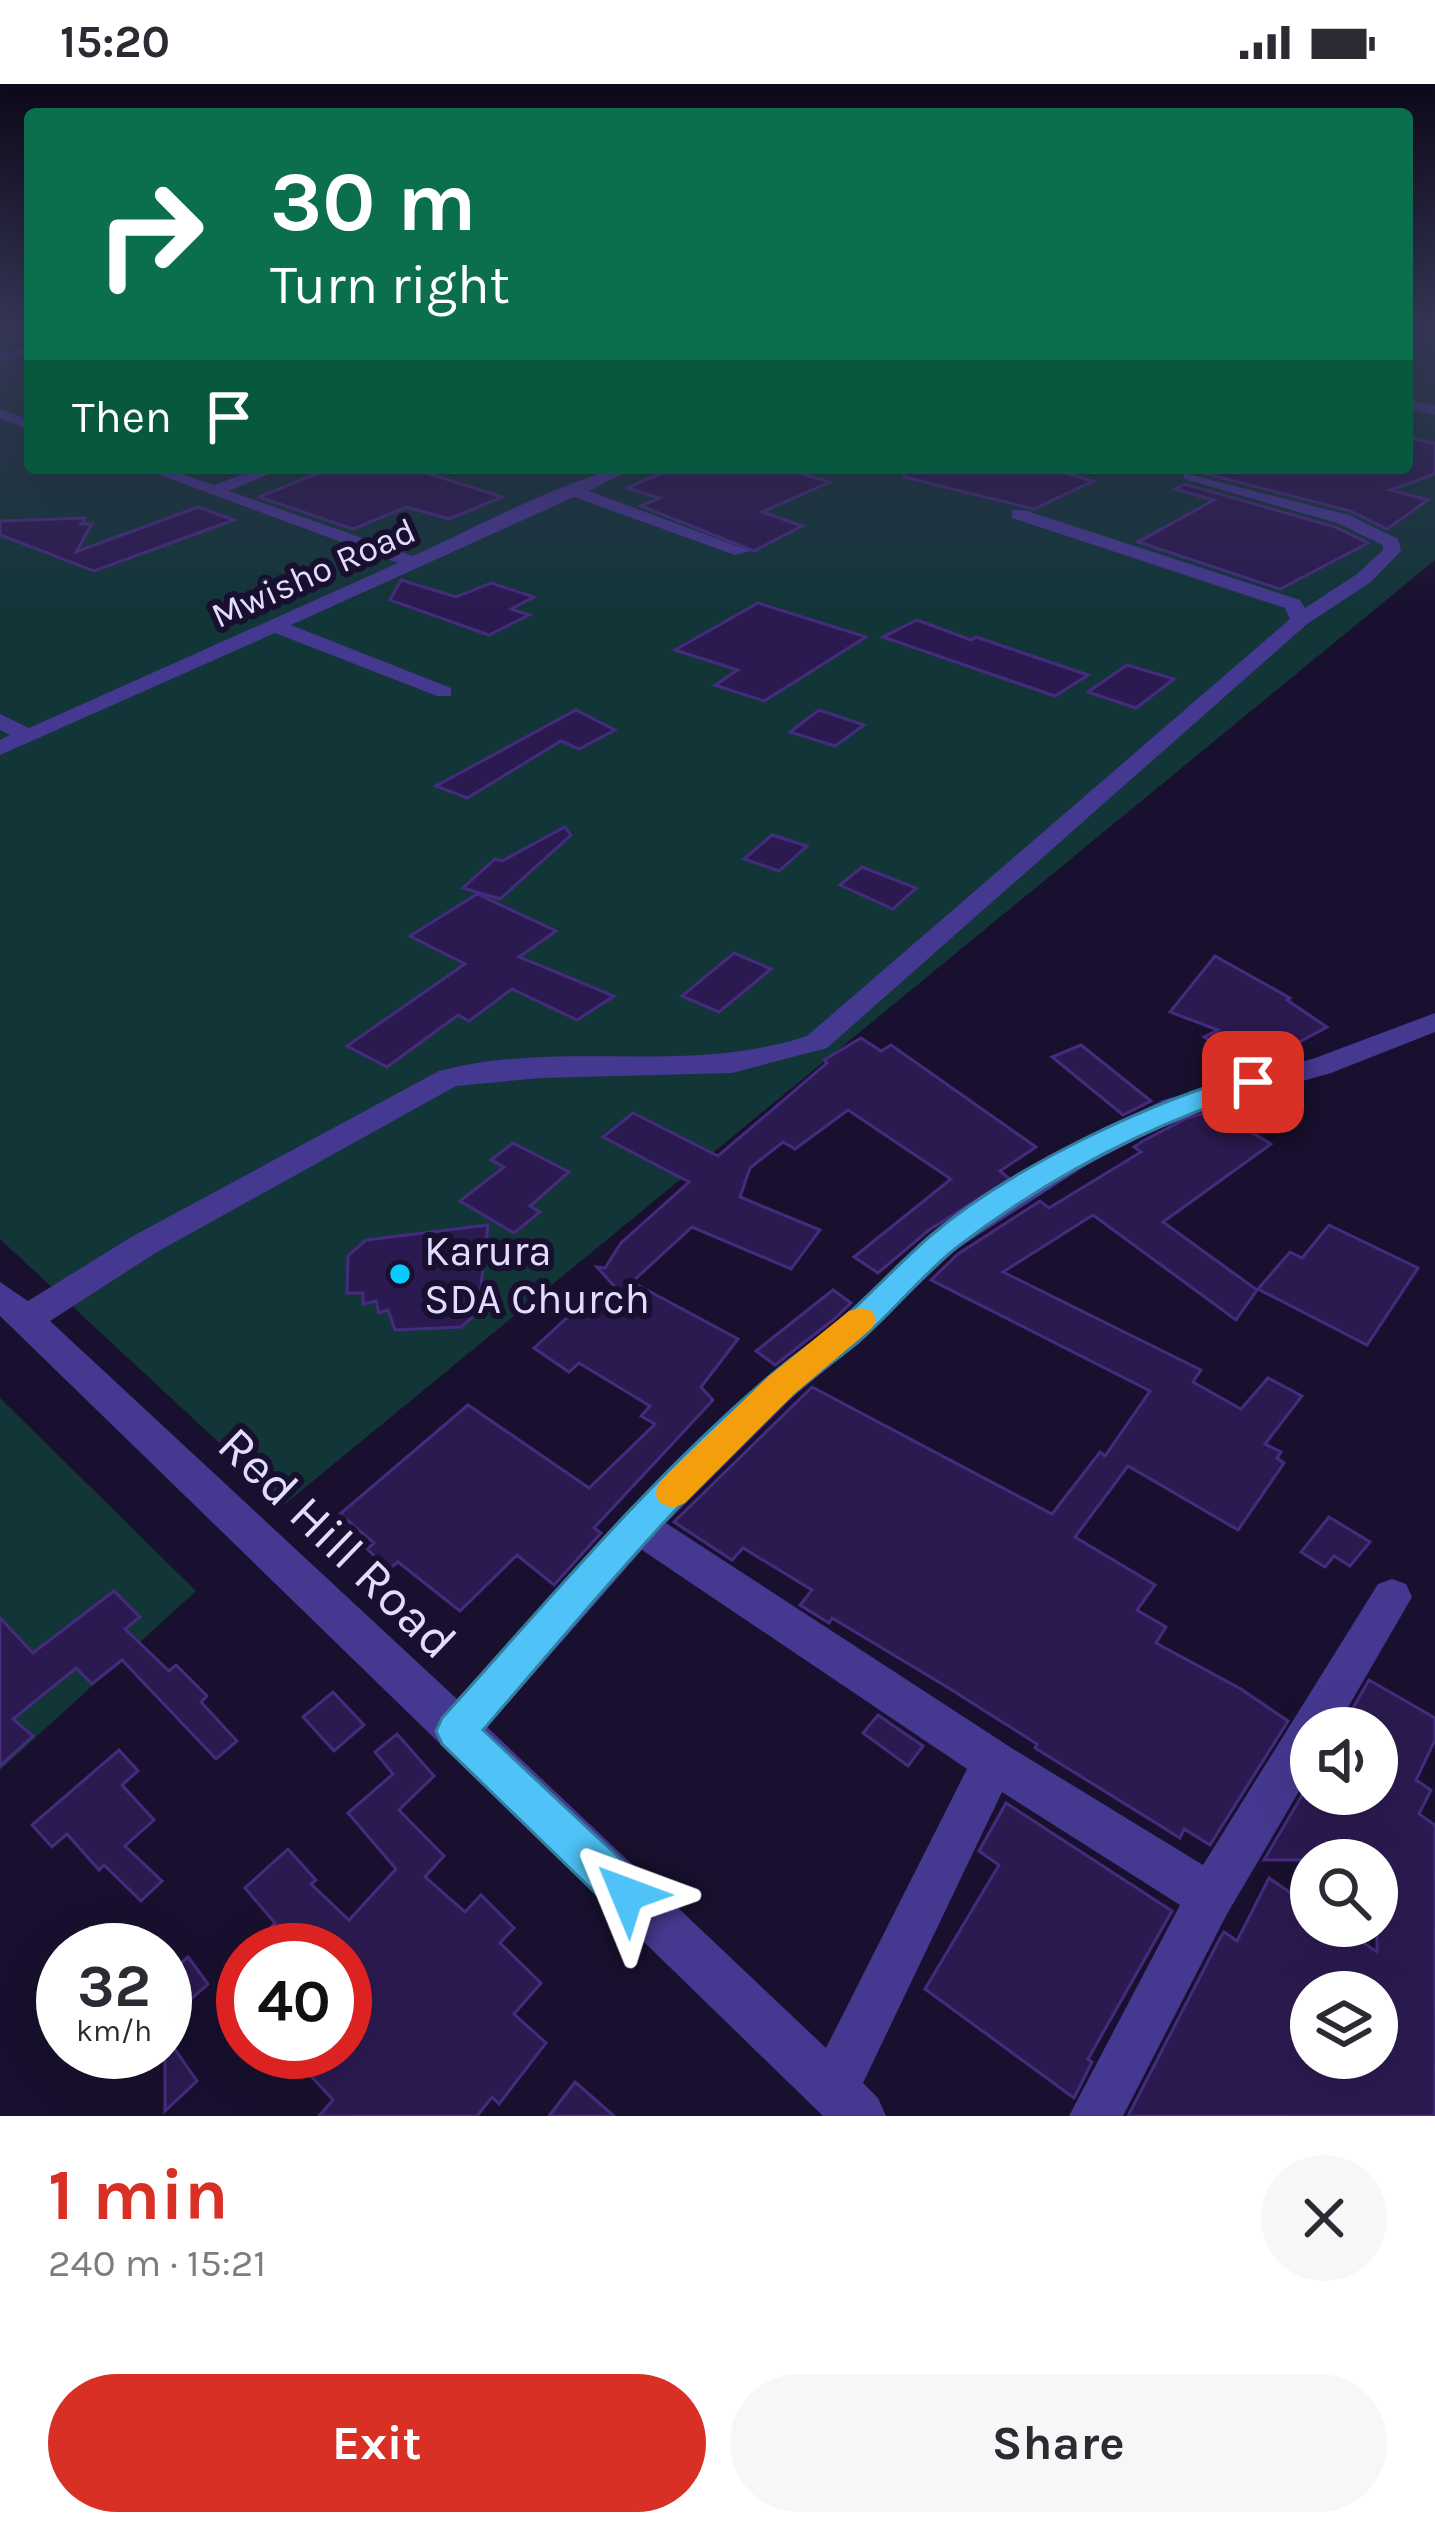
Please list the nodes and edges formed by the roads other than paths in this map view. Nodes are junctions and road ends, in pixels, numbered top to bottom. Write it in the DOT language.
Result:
graph roads {
  1 [pos="166,474"];
  2 [pos="258,474"];
  3 [pos="610,474"];
  4 [pos="1190,476"];
  5 [pos="571,490"];
  6 [pos="214,491"];
  7 [pos="1018,514"];
  8 [pos="741,551"];
  9 [pos="416,563"];
  10 [pos="1300,620"];
  11 [pos="276,626"];
  12 [pos="444,692"];
  13 [pos="0,722"];
  14 [pos="28,736"];
  15 [pos="0,748"];
  16 [pos="1435,1022"];
  17 [pos="13,1307"];
  18 [pos="638,1526"];
  19 [pos="1392,1597"];
  20 [pos="1325,1707"];
  21 [pos="456,1731"];
  22 [pos="994,1762"];
  23 [pos="1290,1765"];
  24 [pos="1210,1897"];
  25 [pos="846,2103"];
  26 [pos="1095,2116"];
  1 -- 6 [label="street"];
  2 -- 6 [label="street"];
  3 -- 5 [label="street, Mwisho Road"];
  4 -- 10 [label="street"];
  5 -- 8 [label="street"];
  5 -- 9 [label="street, Mwisho Road"];
  6 -- 9 [label="street"];
  7 -- 10 [label="street"];
  9 -- 11 [label="street, Mwisho Road"];
  10 -- 17 [label="street"];
  11 -- 12 [label="street"];
  11 -- 14 [label="street, Mwisho Road"];
  13 -- 14 [label="street"];
  14 -- 15 [label="street, Mwisho Road"];
  16 -- 18 [label="street"];
  17 -- 21 [label="street, Red Hill Road"];
  18 -- 21 [label="street"];
  18 -- 22 [label="street"];
  19 -- 20 [label="street"];
  21 -- 25 [label="street, Red Hill Road"];
  22 -- 24 [label="street"];
  22 -- 25 [label="street"];
  23 -- 24 [label="street"];
  24 -- 26 [label="street"];
}
